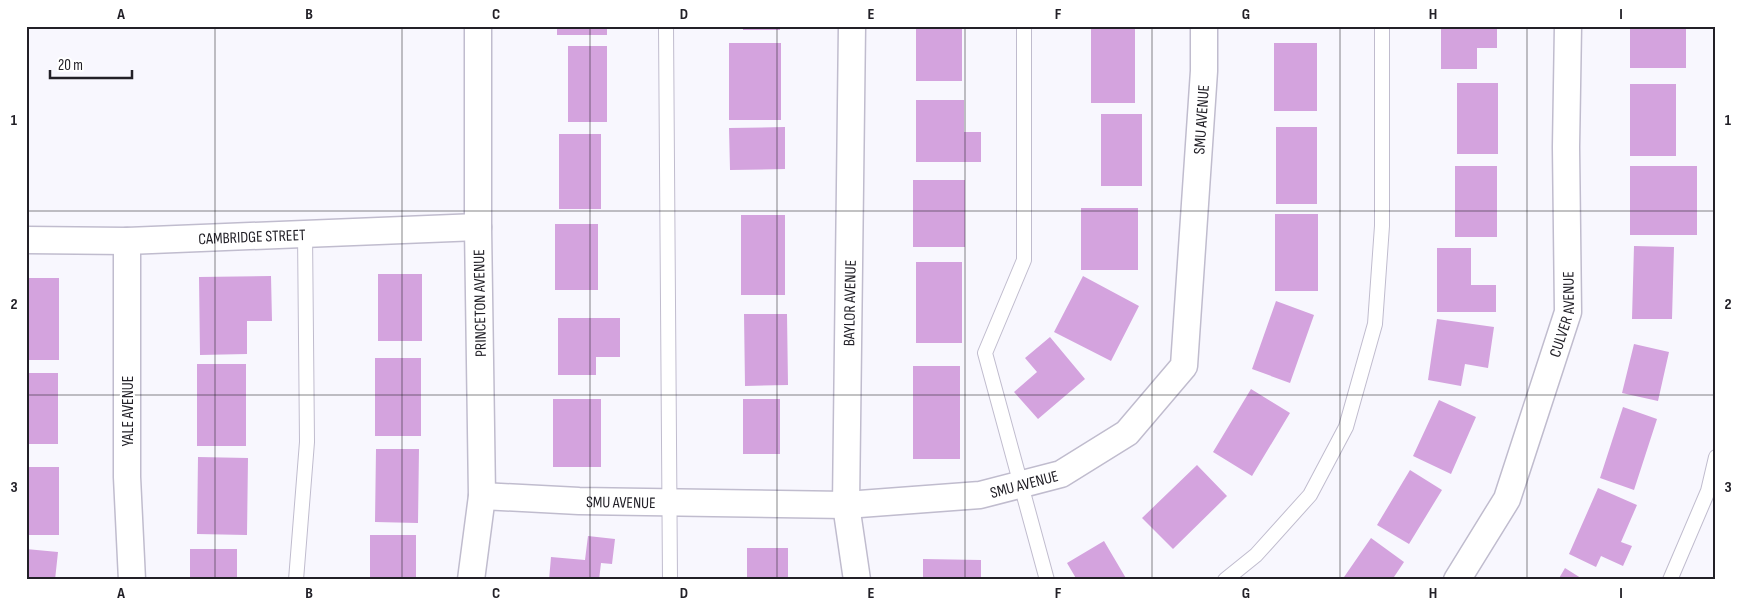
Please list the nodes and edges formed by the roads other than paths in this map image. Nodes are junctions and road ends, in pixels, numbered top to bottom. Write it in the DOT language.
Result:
graph roads {
  1 [pos="478,26"];
  2 [pos="666,26"];
  3 [pos="852,26"];
  4 [pos="1024,26"];
  5 [pos="1204,26"];
  6 [pos="1382,26"];
  7 [pos="1568,26"];
  8 [pos="478,227"];
  9 [pos="305,233"];
  10 [pos="26,240"];
  11 [pos="127,241"];
  12 [pos="1716,457"];
  13 [pos="1021,484"];
  14 [pos="482,496"];
  15 [pos="669,502"];
  16 [pos="846,505"];
  17 [pos="132,580"];
  18 [pos="296,580"];
  19 [pos="471,580"];
  20 [pos="670,580"];
  21 [pos="857,580"];
  22 [pos="1048,580"];
  23 [pos="1225,580"];
  24 [pos="1457,580"];
  25 [pos="1670,580"];
  1 -- 8 [label="street, PRINCETON AVENUE"];
  2 -- 15 [label="lane"];
  3 -- 16 [label="street, BAYLOR AVENUE"];
  4 -- 13 [label="lane"];
  5 -- 13 [label="street, SMU AVENUE"];
  6 -- 23 [label="lane"];
  7 -- 24 [label="street, CULVER AVENUE"];
  8 -- 9 [label="street, CAMBRIDGE STREET"];
  8 -- 14 [label="street, PRINCETON AVENUE"];
  9 -- 11 [label="street, CAMBRIDGE STREET"];
  9 -- 18 [label="lane"];
  10 -- 11 [label="street, CAMBRIDGE STREET"];
  11 -- 17 [label="street, YALE AVENUE"];
  12 -- 25 [label="lane"];
  13 -- 16 [label="street, SMU AVENUE"];
  13 -- 22 [label="lane"];
  14 -- 15 [label="street, SMU AVENUE"];
  14 -- 19 [label="street, PRINCETON AVENUE"];
  15 -- 16 [label="street, SMU AVENUE"];
  15 -- 20 [label="lane"];
  16 -- 21 [label="street, BAYLOR AVENUE"];
}
